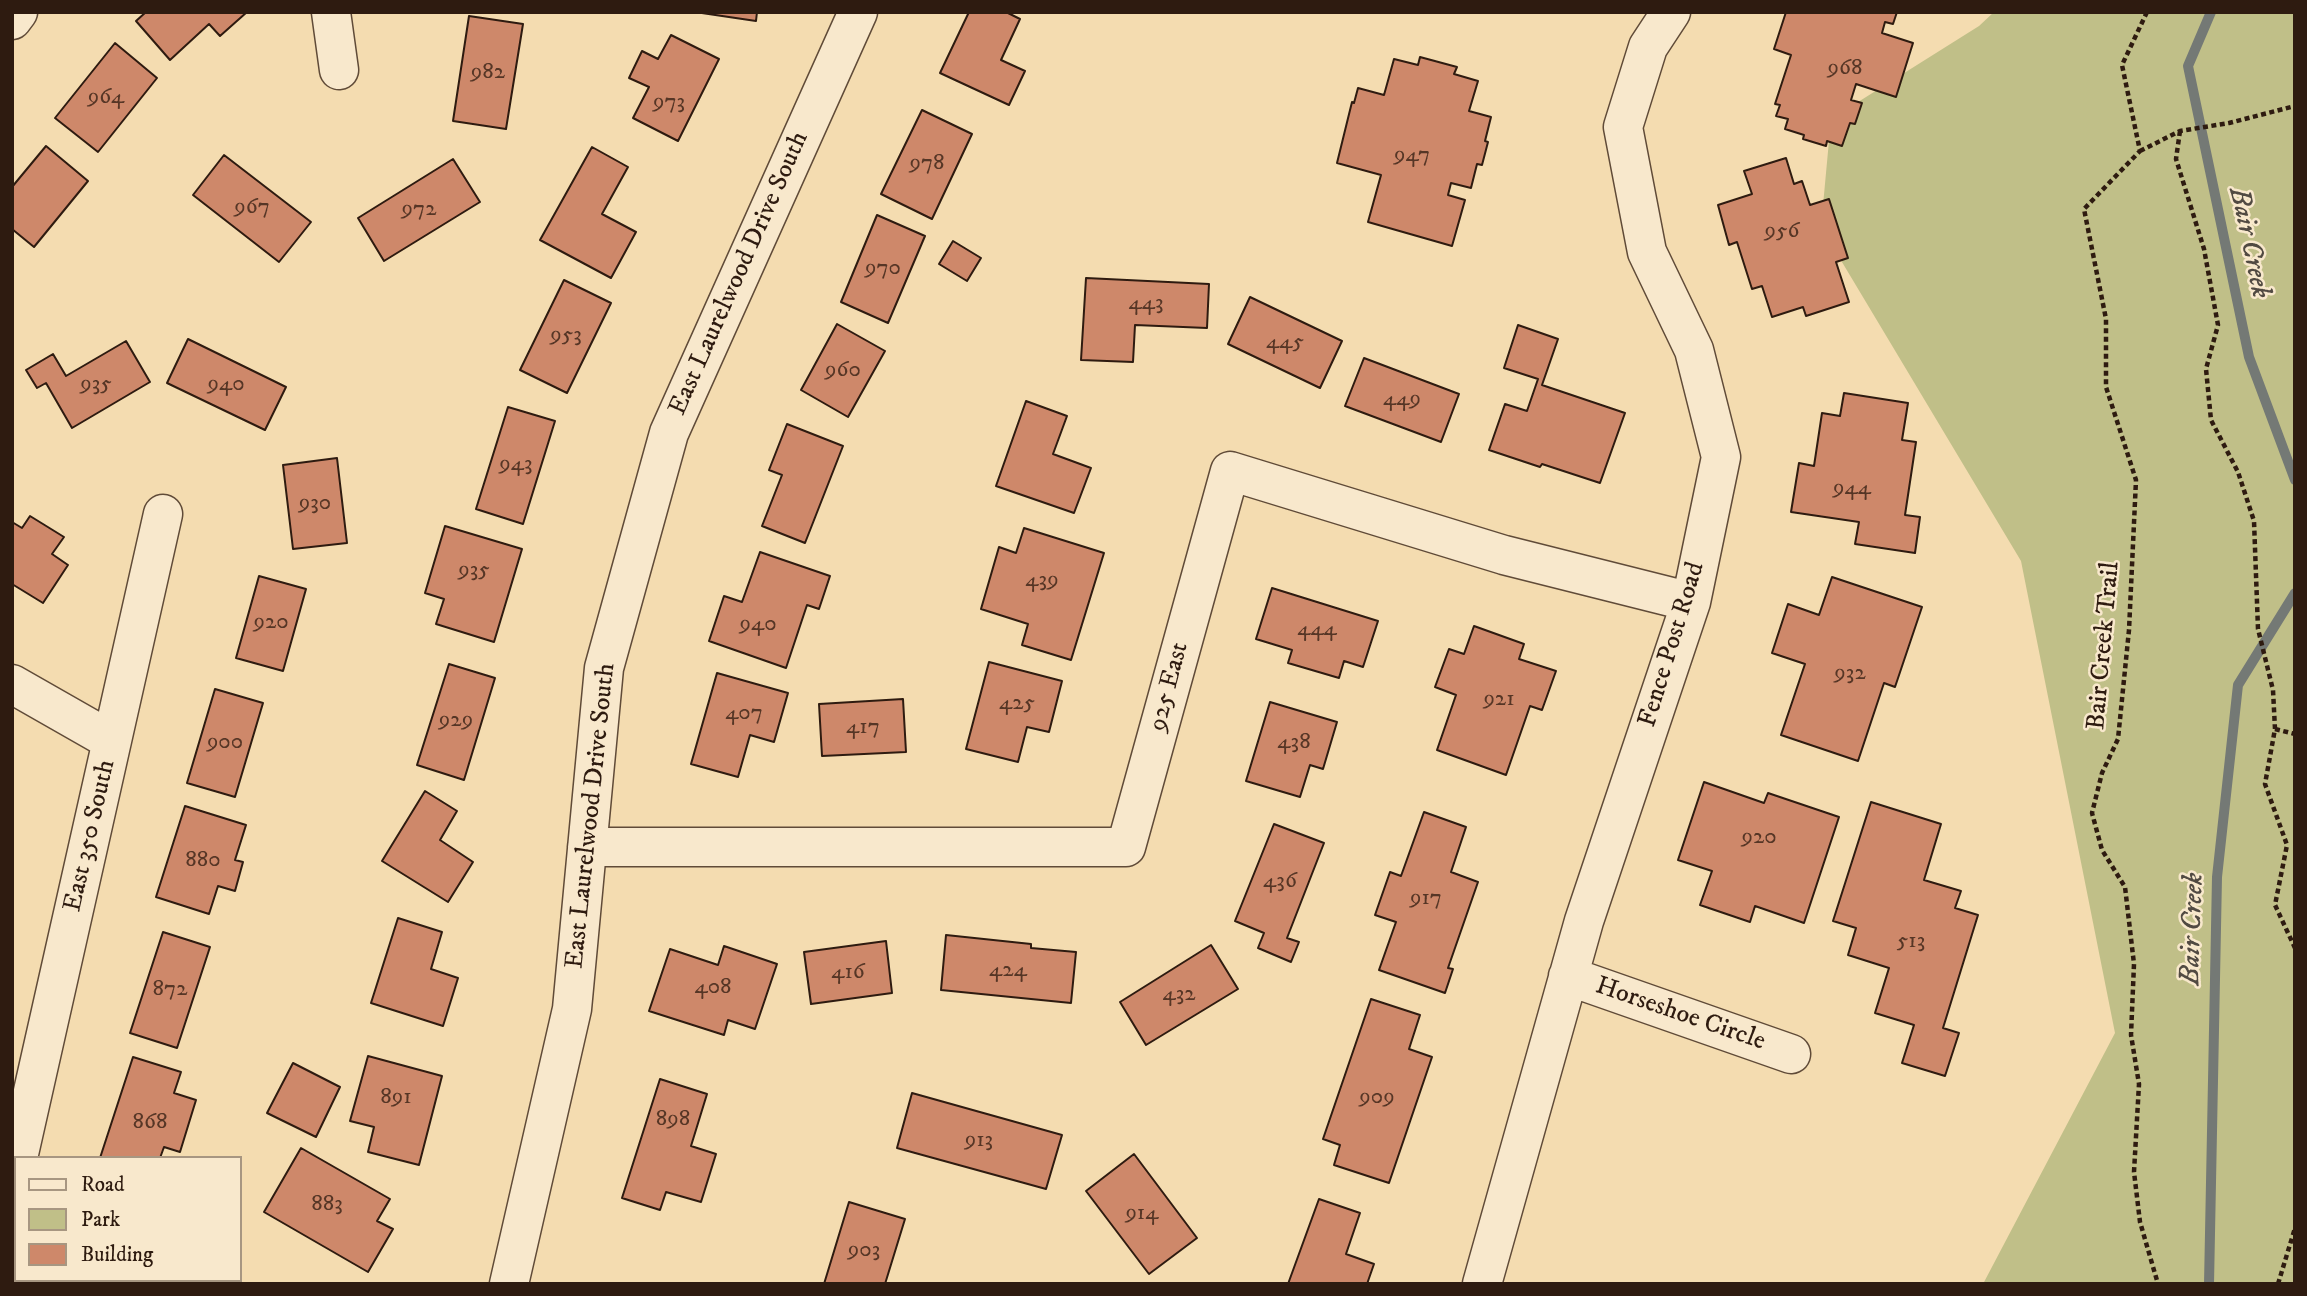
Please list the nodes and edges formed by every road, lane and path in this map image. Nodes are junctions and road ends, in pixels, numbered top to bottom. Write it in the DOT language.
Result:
graph roads {
  1 [pos="18,12"];
  2 [pos="331,12"];
  3 [pos="858,12"];
  4 [pos="1671,12"];
  5 [pos="2147,12"];
  6 [pos="12,20"];
  7 [pos="340,70"];
  8 [pos="2295,107"];
  9 [pos="2180,131"];
  10 [pos="2140,151"];
  11 [pos="163,514"];
  12 [pos="1691,602"];
  13 [pos="12,684"];
  14 [pos="2275,729"];
  15 [pos="2295,734"];
  16 [pos="112,741"];
  17 [pos="587,847"];
  18 [pos="2295,948"];
  19 [pos="1568,976"];
  20 [pos="1791,1054"];
  21 [pos="18,1156"];
  22 [pos="2295,1228"];
  23 [pos="509,1284"];
  24 [pos="1482,1284"];
  25 [pos="2158,1284"];
  26 [pos="2278,1284"];
  1 -- 6 [label="street"];
  2 -- 7 [label="street"];
  3 -- 17 [label="street, East Laurelwood Drive South"];
  4 -- 12 [label="street, Fence Post Road"];
  5 -- 10 [label="path"];
  8 -- 9 [label="path, Bair Creek Trail"];
  9 -- 10 [label="path, Bair Creek Trail"];
  9 -- 14 [label="path"];
  10 -- 25 [label="path, Bair Creek Trail"];
  11 -- 16 [label="street, East 350 South"];
  12 -- 17 [label="street, 925 East"];
  12 -- 19 [label="street, Fence Post Road"];
  13 -- 16 [label="street"];
  14 -- 15 [label="path"];
  14 -- 18 [label="path"];
  16 -- 21 [label="street, East 350 South"];
  17 -- 23 [label="street, East Laurelwood Drive South"];
  19 -- 20 [label="street, Horseshoe Circle"];
  19 -- 24 [label="street, Fence Post Road"];
  22 -- 26 [label="path"];
}
